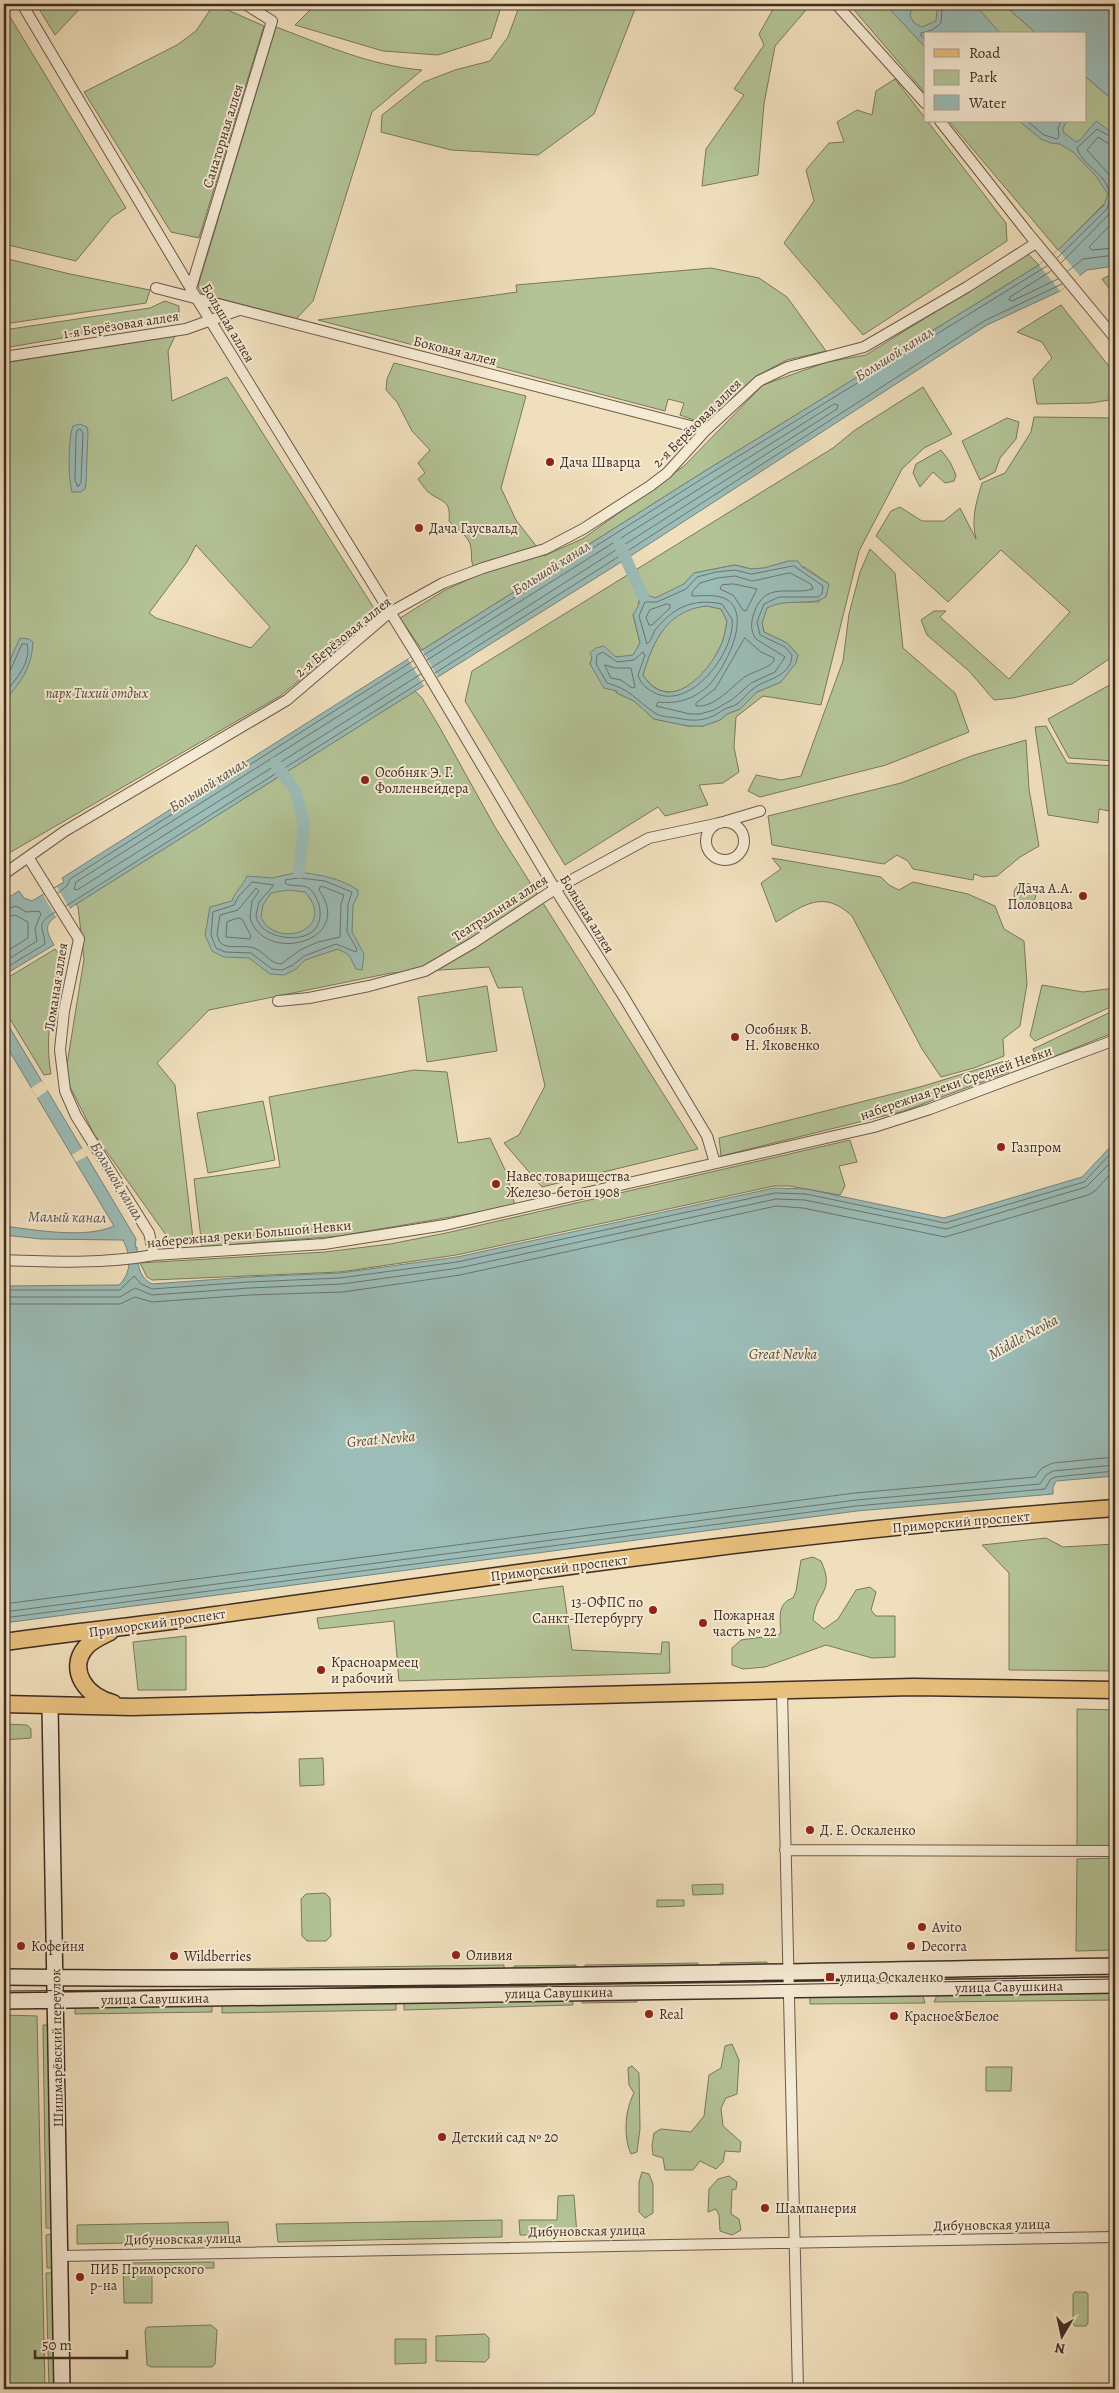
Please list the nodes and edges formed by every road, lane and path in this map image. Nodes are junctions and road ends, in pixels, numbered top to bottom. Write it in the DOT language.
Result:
graph roads {
  1 [pos="22,4"];
  2 [pos="245,4"];
  3 [pos="836,4"];
  4 [pos="924,102"];
  5 [pos="941,122"];
  6 [pos="1036,243"];
  7 [pos="156,288"];
  8 [pos="192,288"];
  9 [pos="180,295"];
  10 [pos="196,299"];
  11 [pos="239,310"];
  12 [pos="211,321"];
  13 [pos="1115,338"];
  14 [pos="4,357"];
  15 [pos="706,430"];
  16 [pos="390,613"];
  17 [pos="760,811"];
  18 [pos="720,823"];
  19 [pos="704,830"];
  20 [pos="28,857"];
  21 [pos="4,874"];
  22 [pos="555,889"];
  23 [pos="278,1001"];
  24 [pos="1115,1040"];
  25 [pos="715,1163"];
  26 [pos="154,1255"];
  27 [pos="4,1260"];
  28 [pos="1115,1508"];
  29 [pos="116,1629"];
  30 [pos="4,1642"];
  31 [pos="782,1690"];
  32 [pos="1115,1690"];
  33 [pos="4,1704"];
  34 [pos="50,1706"];
  35 [pos="132,1706"];
  36 [pos="785,1850"];
  37 [pos="1115,1851"];
  38 [pos="1115,1966"];
  39 [pos="788,1971"];
  40 [pos="4,1977"];
  41 [pos="55,1978"];
  42 [pos="1115,1985"];
  43 [pos="789,1990"];
  44 [pos="4,2001"];
  45 [pos="56,2001"];
  46 [pos="1115,2237"];
  47 [pos="794,2242"];
  48 [pos="60,2256"];
  49 [pos="62,2389"];
  50 [pos="798,2389"];
  1 -- 8 [label="street, Большая аллея"];
  2 -- 8 [label="street, Санаторная аллея"];
  3 -- 4 [label="street"];
  5 -- 6 [label="street"];
  6 -- 13 [label="street"];
  6 -- 15 [label="street, 2-я Берёзовая аллея"];
  7 -- 9 [label="street"];
  8 -- 9 [label="street"];
  8 -- 10 [label="street, Большая аллея"];
  9 -- 10 [label="street, Боковая аллея"];
  10 -- 11 [label="street, Боковая аллея"];
  10 -- 12 [label="street, Большая аллея"];
  11 -- 12 [label="street, 1-я Берёзовая аллея"];
  11 -- 15 [label="street, Боковая аллея"];
  12 -- 14 [label="street, 1-я Берёзовая аллея"];
  12 -- 16 [label="street, Большая аллея"];
  15 -- 16 [label="street, 2-я Берёзовая аллея"];
  16 -- 20 [label="street, 2-я Берёзовая аллея"];
  16 -- 22 [label="street, Большая аллея"];
  17 -- 18 [label="street, Театральная аллея"];
  18 -- 19 [label="street, Театральная аллея"];
  18 -- 19 [label="street"];
  19 -- 22 [label="street, Театральная аллея"];
  20 -- 21 [label="street, 2-я Берёзовая аллея"];
  20 -- 26 [label="street, Ломаная аллея"];
  22 -- 23 [label="street, Театральная аллея"];
  22 -- 25 [label="street, Большая аллея"];
  24 -- 25 [label="street, набережная реки Средней Невки"];
  25 -- 26 [label="street, набережная реки Большой Невки"];
  26 -- 27 [label="street, набережная реки Большой Невки"];
  28 -- 29 [label="main road, Приморский проспект"];
  29 -- 30 [label="main road, Приморский проспект"];
  29 -- 35 [label="main road"];
  31 -- 32 [label="main road"];
  31 -- 35 [label="main road"];
  31 -- 36 [label="street"];
  33 -- 34 [label="main road"];
  34 -- 35 [label="main road"];
  34 -- 41 [label="main road, Шишмарёвский переулок"];
  36 -- 37 [label="street"];
  36 -- 39 [label="street"];
  38 -- 39 [label="main road, улица Савушкина"];
  39 -- 41 [label="main road, улица Савушкина"];
  39 -- 43 [label="street"];
  40 -- 41 [label="main road, улица Савушкина"];
  41 -- 45 [label="main road, Шишмарёвский переулок"];
  42 -- 43 [label="main road, улица Савушкина"];
  43 -- 45 [label="main road, улица Савушкина"];
  43 -- 47 [label="street"];
  44 -- 45 [label="main road, улица Савушкина"];
  45 -- 48 [label="main road, Шишмарёвский переулок"];
  46 -- 47 [label="street, Дибуновская улица"];
  47 -- 48 [label="street, Дибуновская улица"];
  47 -- 50 [label="street"];
  48 -- 49 [label="main road, Шишмарёвский переулок"];
}
